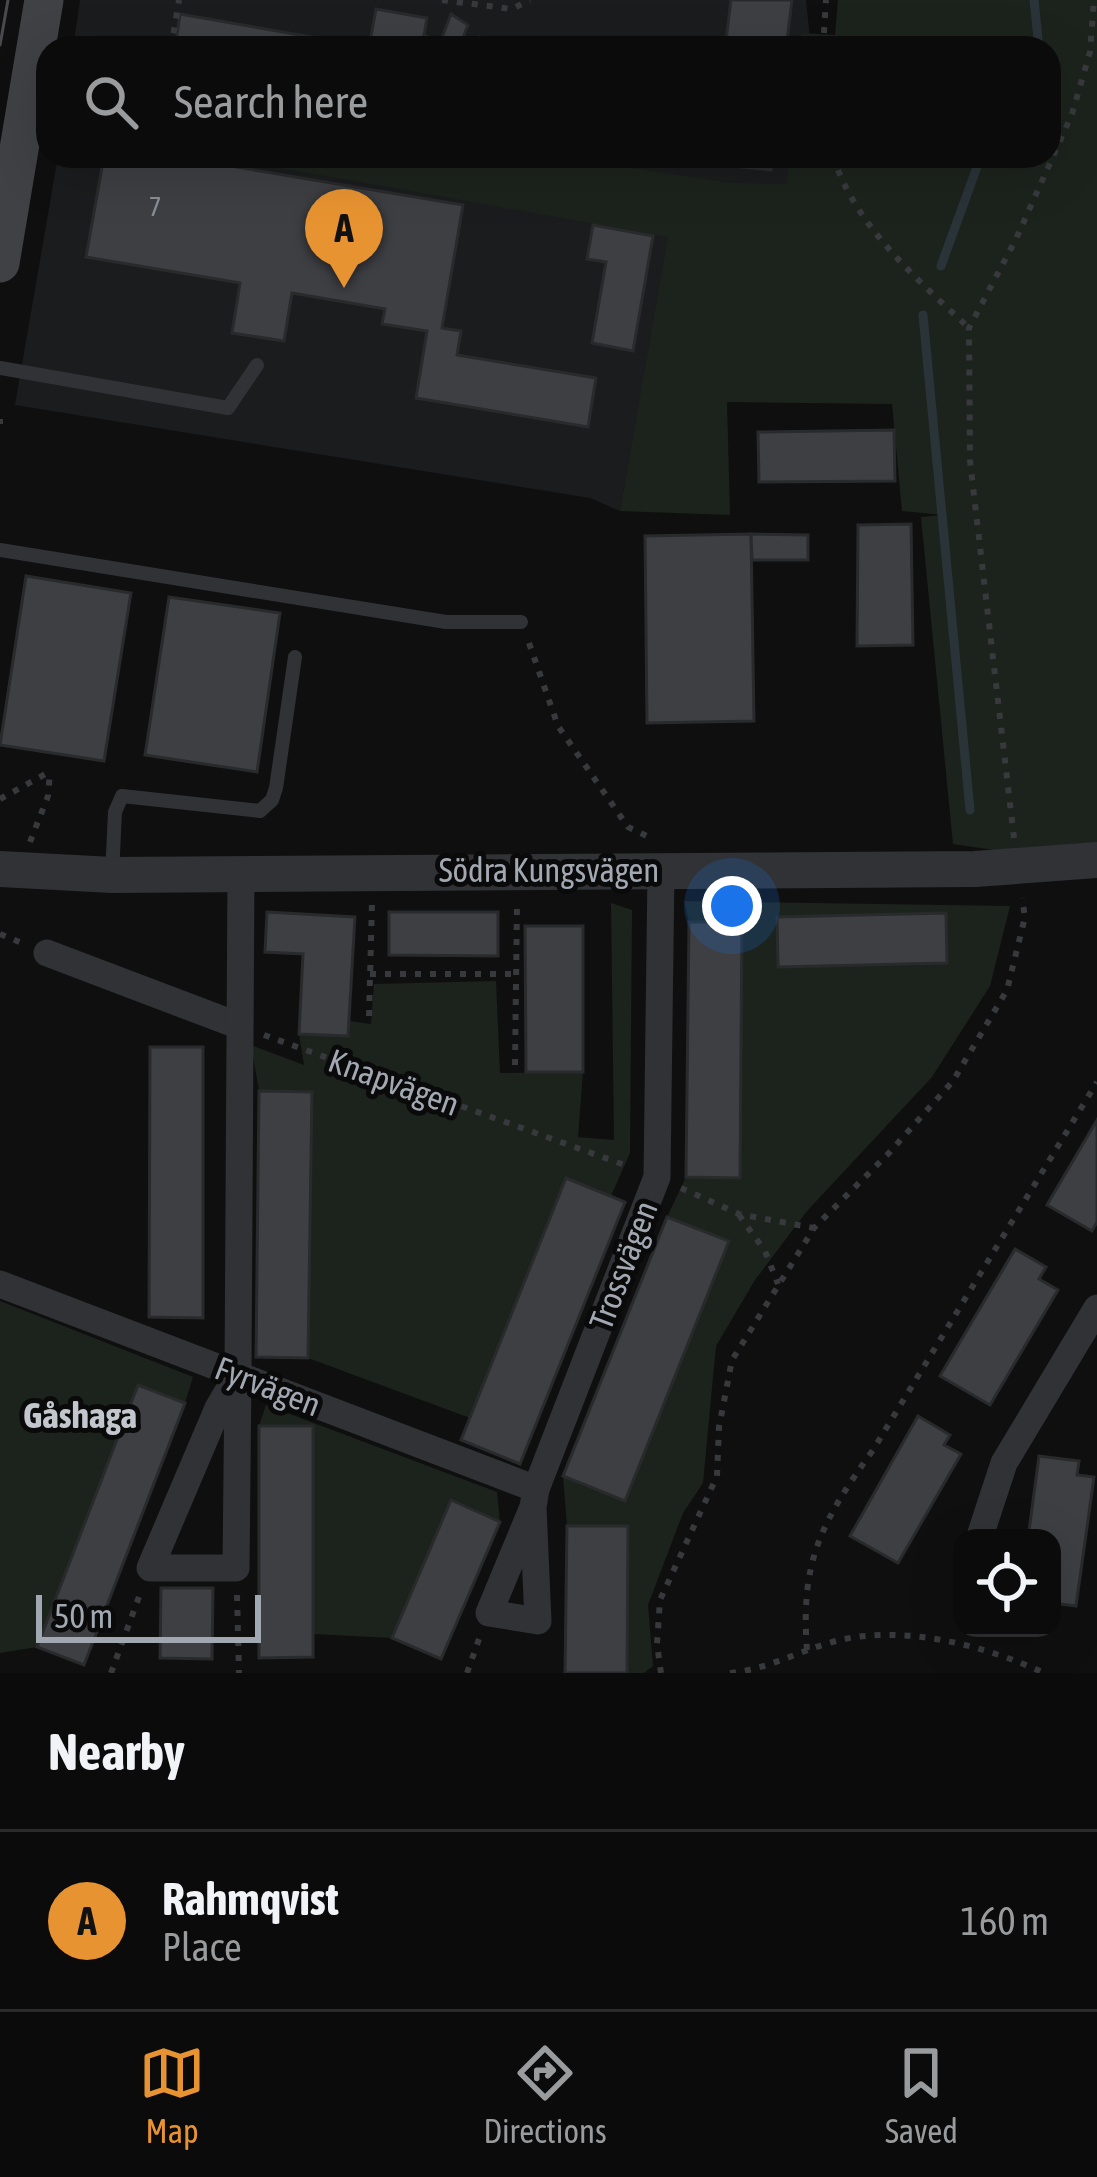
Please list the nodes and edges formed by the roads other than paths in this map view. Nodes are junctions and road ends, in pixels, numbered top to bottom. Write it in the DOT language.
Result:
graph roads {
  1 [pos="44,0"];
  2 [pos="42,36"];
  3 [pos="36,97"];
  4 [pos="0,262"];
  5 [pos="257,365"];
  6 [pos="0,368"];
  7 [pos="0,550"];
  8 [pos="521,622"];
  9 [pos="295,657"];
  10 [pos="1097,860"];
  11 [pos="12,861"];
  12 [pos="661,869"];
  13 [pos="241,871"];
  14 [pos="112,874"];
  15 [pos="47,953"];
  16 [pos="237,1025"];
  17 [pos="0,1284"];
  18 [pos="1097,1308"];
  19 [pos="238,1374"];
  20 [pos="535,1498"];
  21 [pos="982,1529"];
  1 -- 2 [label="main road"];
  3 -- 4 [label="main road"];
  5 -- 6 [label="lane"];
  7 -- 8 [label="lane"];
  9 -- 14 [label="lane"];
  10 -- 12 [label="street, Södra Kungsvägen"];
  11 -- 14 [label="street, Södra Kungsvägen"];
  12 -- 13 [label="street, Södra Kungsvägen"];
  12 -- 20 [label="street, Trossvägen"];
  13 -- 14 [label="street, Södra Kungsvägen"];
  13 -- 16 [label="street"];
  15 -- 16 [label="street"];
  16 -- 19 [label="street"];
  17 -- 19 [label="street, Fyrvägen"];
  18 -- 21 [label="street"];
  19 -- 19 [label="street"];
  19 -- 20 [label="street, Fyrvägen"];
  20 -- 20 [label="street, Trossvägen"];
}
